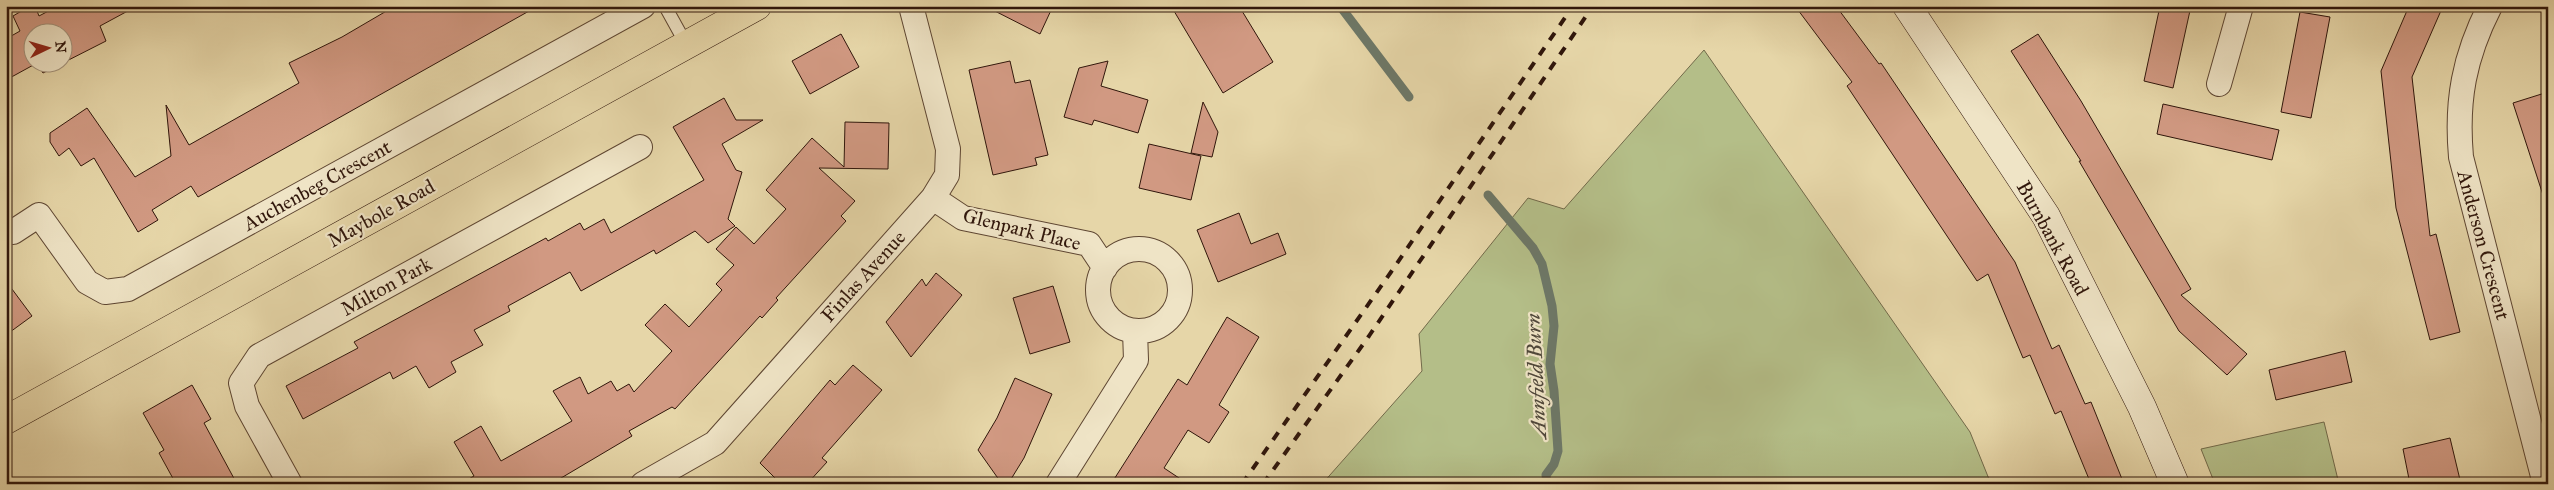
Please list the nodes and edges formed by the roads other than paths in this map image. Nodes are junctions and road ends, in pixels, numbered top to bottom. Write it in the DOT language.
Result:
graph roads {
  1 [pos="643,6"];
  2 [pos="665,6"];
  3 [pos="757,6"];
  4 [pos="911,6"];
  5 [pos="1907,6"];
  6 [pos="2242,6"];
  7 [pos="2490,6"];
  8 [pos="686,44"];
  9 [pos="2219,84"];
  10 [pos="640,147"];
  11 [pos="933,198"];
  12 [pos="13,232"];
  13 [pos="1104,268"];
  14 [pos="1135,331"];
  15 [pos="6,420"];
  16 [pos="290,484"];
  17 [pos="643,484"];
  18 [pos="1058,484"];
  19 [pos="2175,484"];
  20 [pos="2545,484"];
  1 -- 12 [label="street, Auchenbeg Crescent"];
  2 -- 8 [label="lane"];
  3 -- 8 [label="main road, Maybole Road"];
  4 -- 11 [label="street, Finlas Avenue"];
  5 -- 19 [label="street, Burnbank Road"];
  6 -- 9 [label="street"];
  7 -- 20 [label="street, Anderson Crescent"];
  8 -- 15 [label="main road, Maybole Road"];
  10 -- 16 [label="street, Milton Park"];
  11 -- 13 [label="street, Glenpark Place"];
  11 -- 17 [label="street, Finlas Avenue"];
  13 -- 14 [label="street, Glenpark Place"];
  13 -- 14 [label="street, Glenpark Place"];
  14 -- 18 [label="street"];
}
